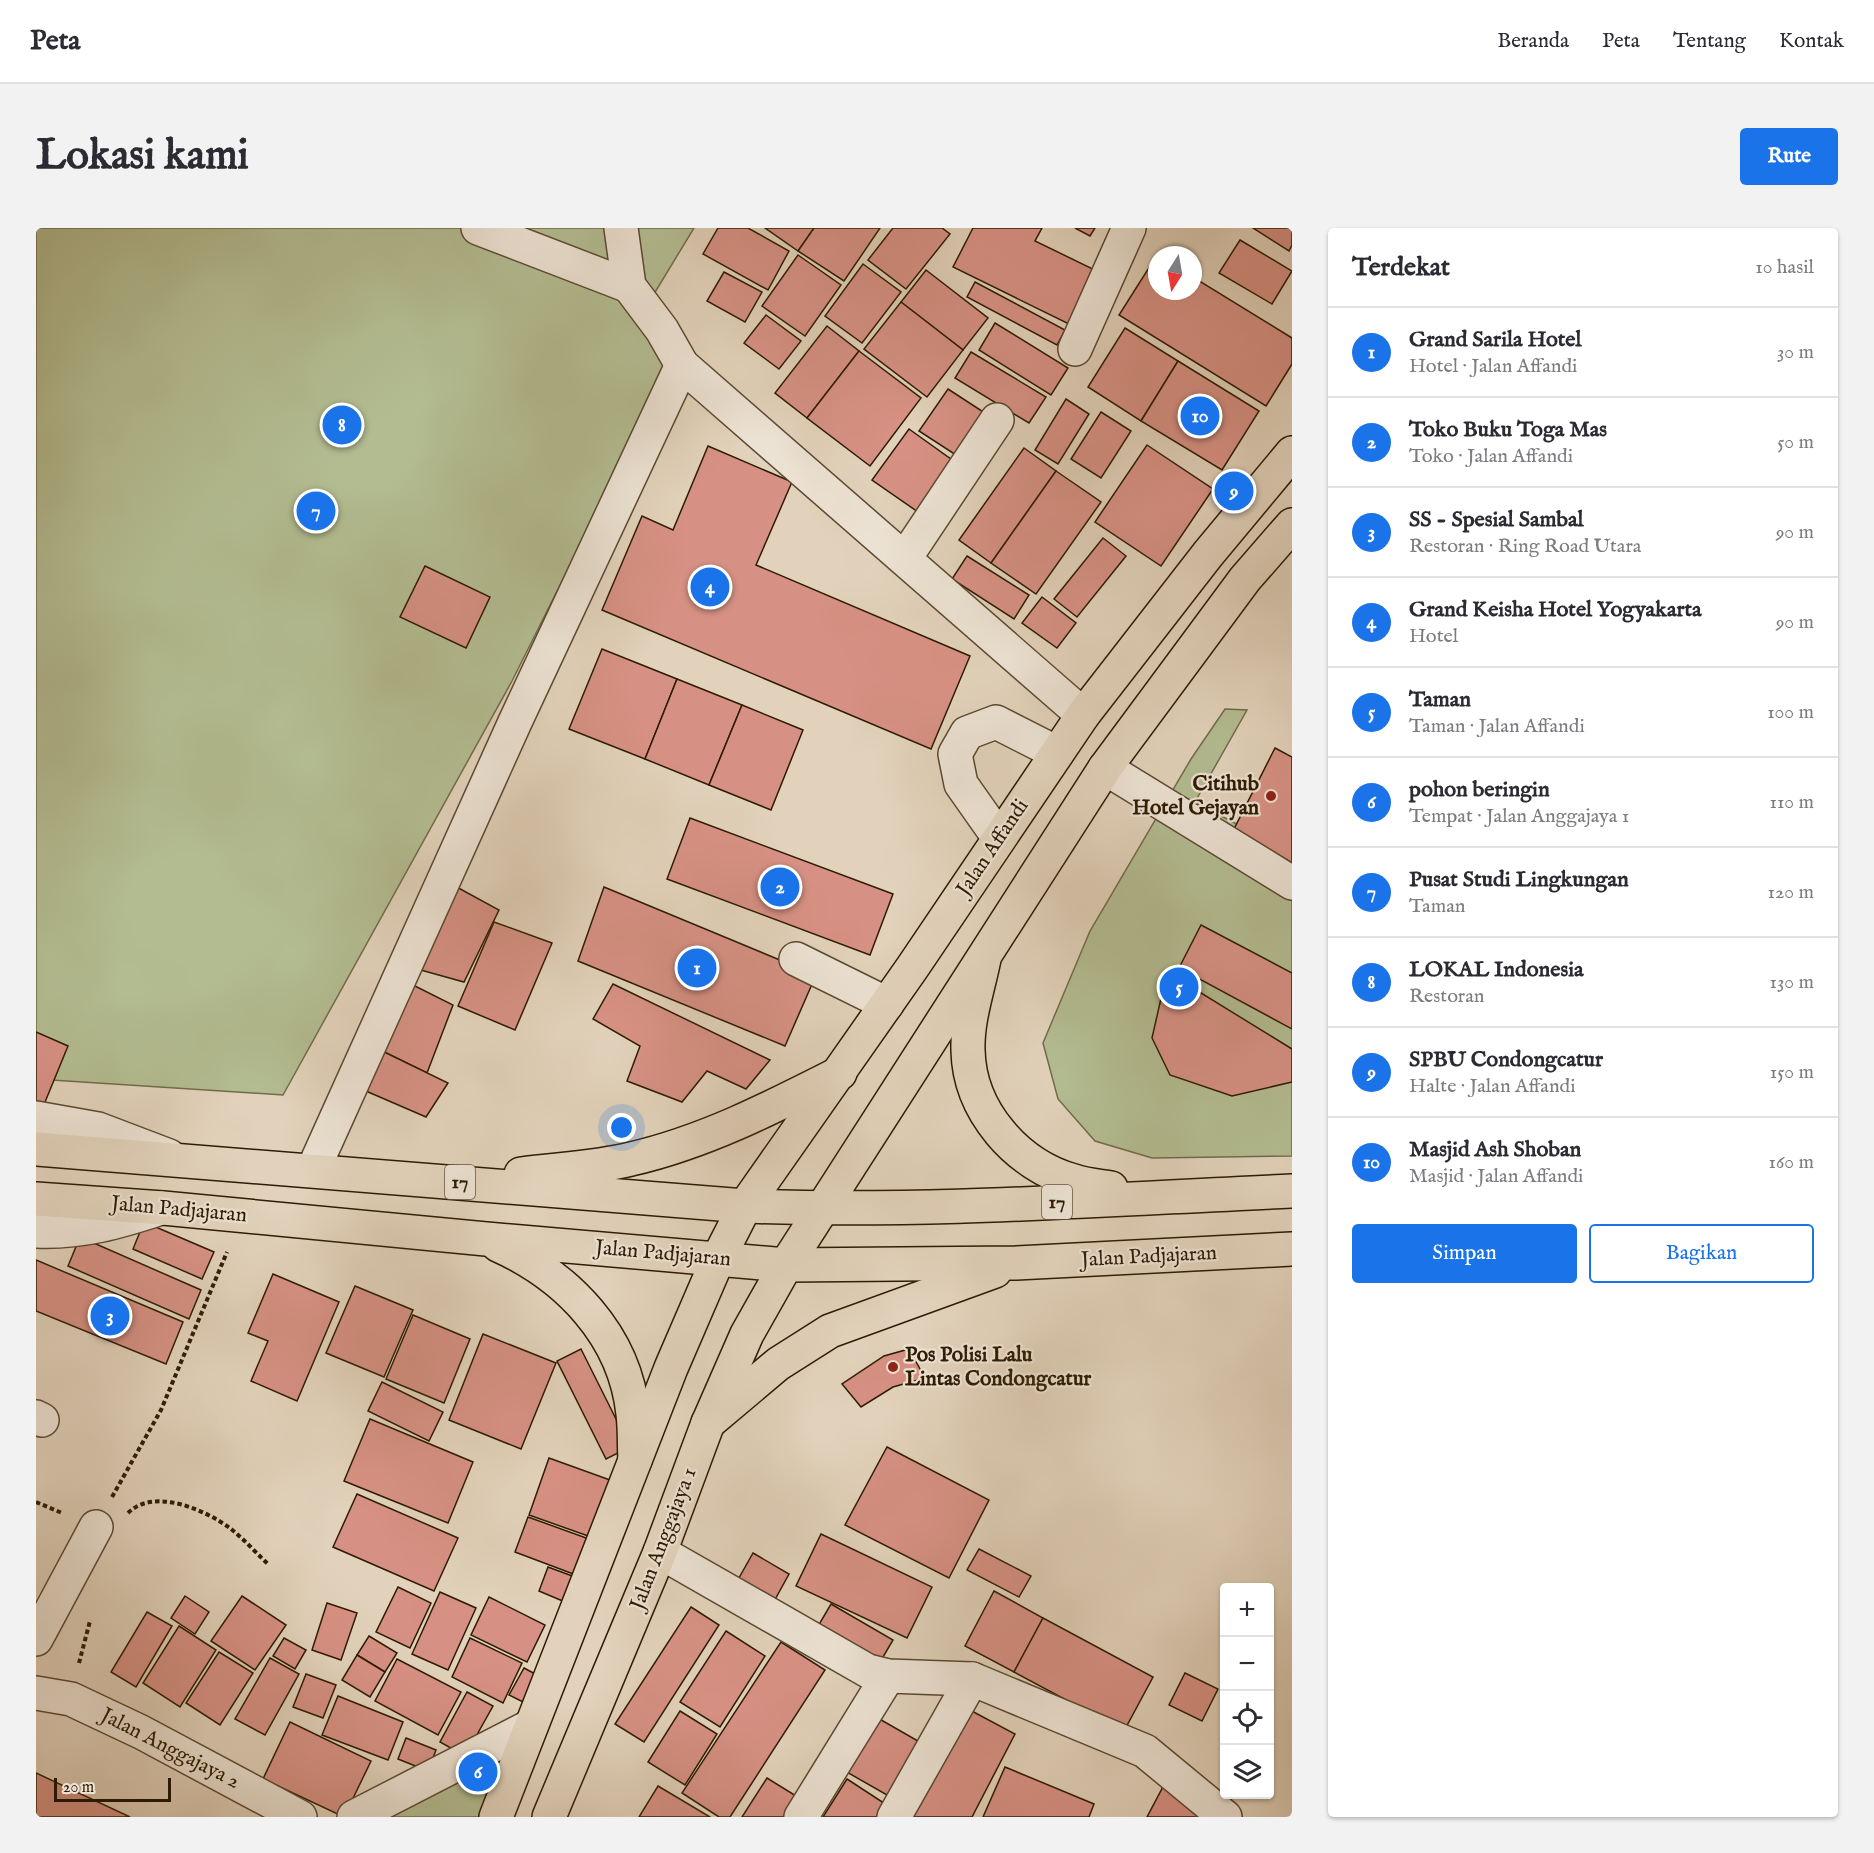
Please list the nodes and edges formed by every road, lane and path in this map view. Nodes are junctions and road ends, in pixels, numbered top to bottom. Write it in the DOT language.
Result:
graph roads {
  1 [pos="478,228"];
  2 [pos="621,228"];
  3 [pos="1129,228"];
  4 [pos="630,286"];
  5 [pos="1075,349"];
  6 [pos="682,365"];
  7 [pos="997,420"];
  8 [pos="1292,453"];
  9 [pos="1292,525"];
  10 [pos="1208,554"];
  11 [pos="905,558"];
  12 [pos="1245,579"];
  13 [pos="1083,715"];
  14 [pos="1057,753"];
  15 [pos="1105,768"];
  16 [pos="999,838"];
  17 [pos="1292,883"];
  18 [pos="984,959"];
  19 [pos="796,960"];
  20 [pos="887,1004"];
  21 [pos="840,1073"];
  22 [pos="36,1118"];
  23 [pos="36,1149"];
  24 [pos="174,1158"];
  25 [pos="313,1170"];
  26 [pos="460,1182"];
  27 [pos="1292,1191"];
  28 [pos="1157,1197"];
  29 [pos="36,1199"];
  30 [pos="745,1206"];
  31 [pos="163,1208"];
  32 [pos="822,1209"];
  33 [pos="243,1215"];
  34 [pos="36,1231"];
  35 [pos="486,1239"];
  36 [pos="1292,1249"];
  37 [pos="718,1259"];
  38 [pos="1016,1263"];
  39 [pos="786,1265"];
  40 [pos="708,1423"];
  41 [pos="635,1460"];
  42 [pos="110,1522"];
  43 [pos="660,1552"];
  44 [pos="268,1564"];
  45 [pos="91,1613"];
  46 [pos="36,1639"];
  47 [pos="888,1676"];
  48 [pos="972,1679"];
  49 [pos="36,1693"];
  50 [pos="71,1699"];
  51 [pos="531,1726"];
  52 [pos="300,1817"];
  53 [pos="354,1817"];
  54 [pos="496,1817"];
  55 [pos="549,1817"];
  56 [pos="801,1817"];
  57 [pos="894,1817"];
  58 [pos="1225,1817"];
  1 -- 4 [label="street"];
  2 -- 4 [label="street"];
  3 -- 5 [label="street"];
  4 -- 6 [label="street"];
  6 -- 11 [label="street"];
  6 -- 25 [label="street"];
  7 -- 11 [label="street"];
  8 -- 10 [label="main road, Jalan Affandi"];
  9 -- 12 [label="main road"];
  10 -- 12 [label="main road"];
  10 -- 13 [label="main road, Jalan Affandi"];
  11 -- 13 [label="street"];
  12 -- 15 [label="main road"];
  13 -- 14 [label="main road, Jalan Affandi"];
  14 -- 16 [label="main road, Jalan Affandi"];
  14 -- 16 [label="street"];
  15 -- 17 [label="street"];
  15 -- 18 [label="main road"];
  16 -- 20 [label="main road, Jalan Affandi"];
  18 -- 28 [label="main road"];
  18 -- 32 [label="main road"];
  19 -- 20 [label="street"];
  20 -- 21 [label="main road, Jalan Affandi"];
  21 -- 26 [label="main road"];
  21 -- 30 [label="main road, Jalan Affandi"];
  22 -- 24 [label="street"];
  23 -- 24 [label="main road, 17"];
  24 -- 25 [label="main road, 17"];
  25 -- 26 [label="main road, 17"];
  26 -- 30 [label="main road, 17"];
  27 -- 28 [label="main road, 17"];
  28 -- 32 [label="main road, 17"];
  29 -- 31 [label="main road, Jalan Padjajaran"];
  30 -- 32 [label="main road, 17"];
  30 -- 37 [label="main road, Jalan Affandi"];
  31 -- 33 [label="main road, Jalan Padjajaran"];
  31 -- 34 [label="street"];
  32 -- 39 [label="main road"];
  33 -- 35 [label="main road, Jalan Padjajaran"];
  33 -- 42 [label="path"];
  35 -- 37 [label="main road, Jalan Padjajaran"];
  35 -- 41 [label="main road"];
  36 -- 38 [label="main road, Jalan Padjajaran"];
  37 -- 39 [label="main road, Jalan Padjajaran"];
  37 -- 41 [label="main road"];
  38 -- 39 [label="main road, Jalan Padjajaran"];
  38 -- 40 [label="main road"];
  39 -- 40 [label="main road, Jalan Anggajaya 1"];
  40 -- 43 [label="main road, Jalan Anggajaya 1"];
  41 -- 51 [label="main road"];
  42 -- 44 [label="path"];
  42 -- 46 [label="street"];
  43 -- 47 [label="street"];
  43 -- 55 [label="main road, Jalan Anggajaya 1"];
  45 -- 50 [label="path"];
  47 -- 48 [label="street"];
  47 -- 56 [label="street"];
  48 -- 57 [label="street"];
  48 -- 58 [label="street"];
  49 -- 50 [label="street, Jalan Anggajaya 2"];
  50 -- 52 [label="street, Jalan Anggajaya 2"];
  51 -- 53 [label="street"];
  51 -- 54 [label="main road"];
}
